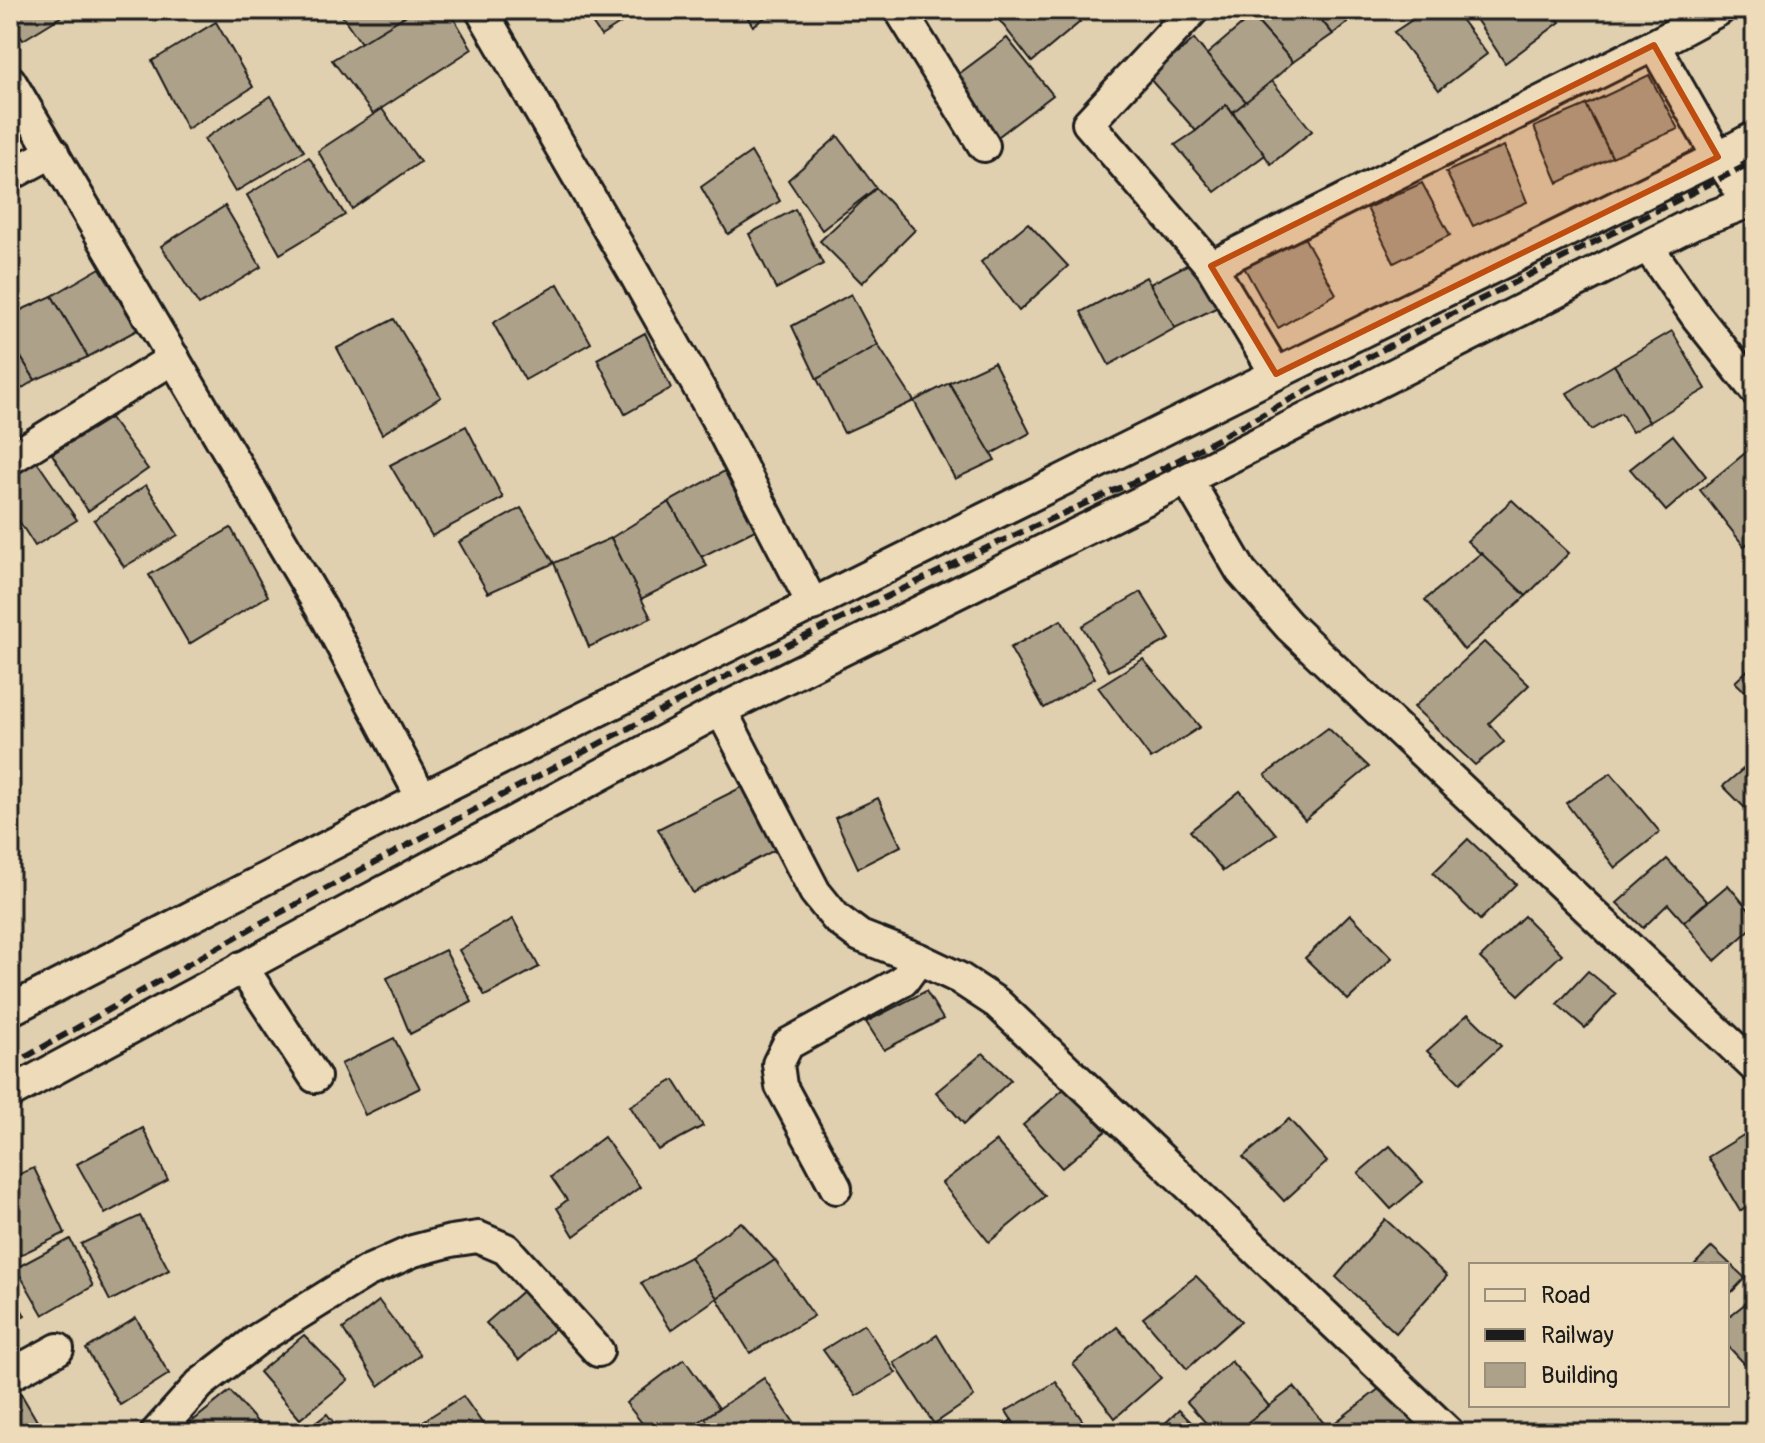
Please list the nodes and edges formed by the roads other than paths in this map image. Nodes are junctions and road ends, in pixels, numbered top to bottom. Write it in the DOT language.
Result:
graph roads {
  1 [pos="481,10"];
  2 [pos="900,10"];
  3 [pos="1193,10"];
  4 [pos="1719,10"];
  5 [pos="1654,45"];
  6 [pos="10,81"];
  7 [pos="1755,137"];
  8 [pos="984,146"];
  9 [pos="53,152"];
  10 [pos="1718,157"];
  11 [pos="10,175"];
  12 [pos="1751,201"];
  13 [pos="1648,247"];
  14 [pos="1211,266"];
  15 [pos="174,358"];
  16 [pos="1276,374"];
  17 [pos="1755,390"];
  18 [pos="10,459"];
  19 [pos="1187,479"];
  20 [pos="813,605"];
  21 [pos="721,710"];
  22 [pos="422,798"];
  23 [pos="919,959"];
  24 [pos="242,967"];
  25 [pos="10,1010"];
  26 [pos="1755,1067"];
  27 [pos="315,1077"];
  28 [pos="10,1093"];
  29 [pos="836,1188"];
  30 [pos="58,1349"];
  31 [pos="598,1351"];
  32 [pos="10,1375"];
  33 [pos="156,1433"];
  34 [pos="1449,1433"];
  1 -- 20 [label="street"];
  2 -- 8 [label="street"];
  3 -- 14 [label="street"];
  4 -- 5 [label="street"];
  5 -- 10 [label="street"];
  5 -- 14 [label="street"];
  6 -- 9 [label="street"];
  7 -- 10 [label="street"];
  9 -- 11 [label="street"];
  9 -- 15 [label="street"];
  10 -- 12 [label="street"];
  10 -- 16 [label="street"];
  12 -- 13 [label="street"];
  13 -- 17 [label="street"];
  13 -- 19 [label="street"];
  14 -- 16 [label="street"];
  15 -- 18 [label="street"];
  15 -- 22 [label="street"];
  16 -- 20 [label="street"];
  19 -- 21 [label="street"];
  19 -- 26 [label="street"];
  20 -- 22 [label="street"];
  21 -- 23 [label="street"];
  21 -- 24 [label="street"];
  22 -- 25 [label="street"];
  23 -- 29 [label="street"];
  23 -- 34 [label="street"];
  24 -- 27 [label="street"];
  24 -- 28 [label="street"];
  30 -- 32 [label="street"];
  31 -- 33 [label="street"];
}
